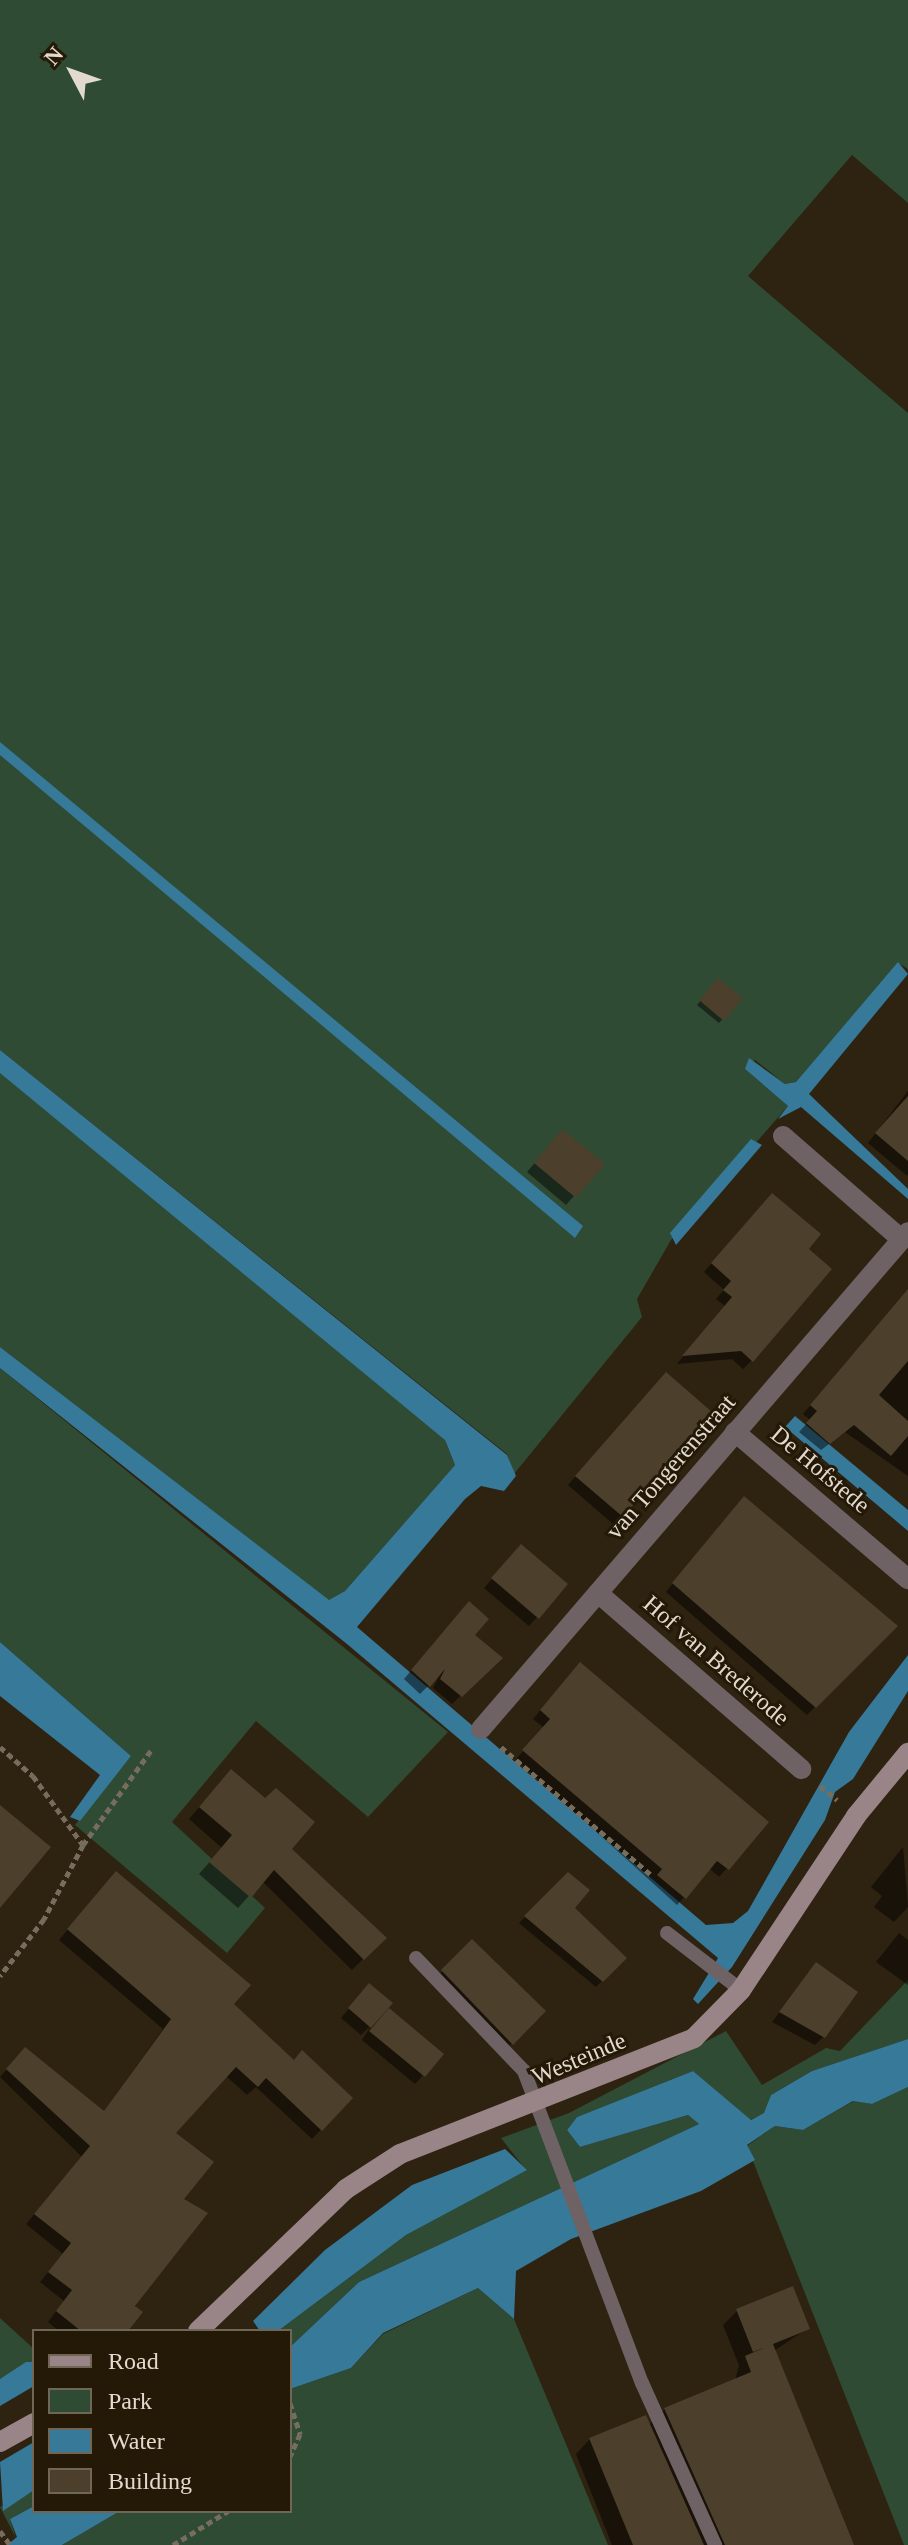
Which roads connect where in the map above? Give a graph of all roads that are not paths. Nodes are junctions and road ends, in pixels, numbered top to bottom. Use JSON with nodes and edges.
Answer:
{"nodes":[{"id":1,"x":783,"y":1136,"type":"dead end"},
{"id":2,"x":904,"y":1235,"type":"edge"},
{"id":3,"x":735,"y":1432,"type":"junction"},
{"id":4,"x":908,"y":1579,"type":"edge"},
{"id":5,"x":598,"y":1593,"type":"junction"},
{"id":6,"x":481,"y":1729,"type":"road end"},
{"id":7,"x":908,"y":1753,"type":"edge"},
{"id":8,"x":808,"y":1776,"type":"road end"},
{"id":9,"x":667,"y":1933,"type":"dead end"},
{"id":10,"x":416,"y":1958,"type":"dead end"},
{"id":11,"x":726,"y":1979,"type":"junction"},
{"id":12,"x":537,"y":2106,"type":"junction"},
{"id":13,"x":200,"y":2329,"type":"edge"},
{"id":14,"x":32,"y":2424,"type":"edge"},
{"id":15,"x":0,"y":2442,"type":"edge"},
{"id":16,"x":715,"y":2545,"type":"edge"}],
"edges":[{"from":1,"to":2,"type":"street","name":"van Tongerenstraat"},
{"from":2,"to":3,"type":"street","name":"van Tongerenstraat"},
{"from":3,"to":4,"type":"street","name":"De Hofstede"},
{"from":3,"to":5,"type":"street","name":"van Tongerenstraat"},
{"from":5,"to":6,"type":"street","name":"van Tongerenstraat"},
{"from":5,"to":8,"type":"street","name":"Hof van Brederode"},
{"from":7,"to":11,"type":"street","name":"Westeinde"},
{"from":9,"to":11,"type":"lane"},
{"from":10,"to":12,"type":"lane"},
{"from":11,"to":12,"type":"street","name":"Westeinde"},
{"from":12,"to":13,"type":"street","name":"Westeinde"},
{"from":12,"to":16,"type":"lane"},
{"from":14,"to":15,"type":"street"}]}
